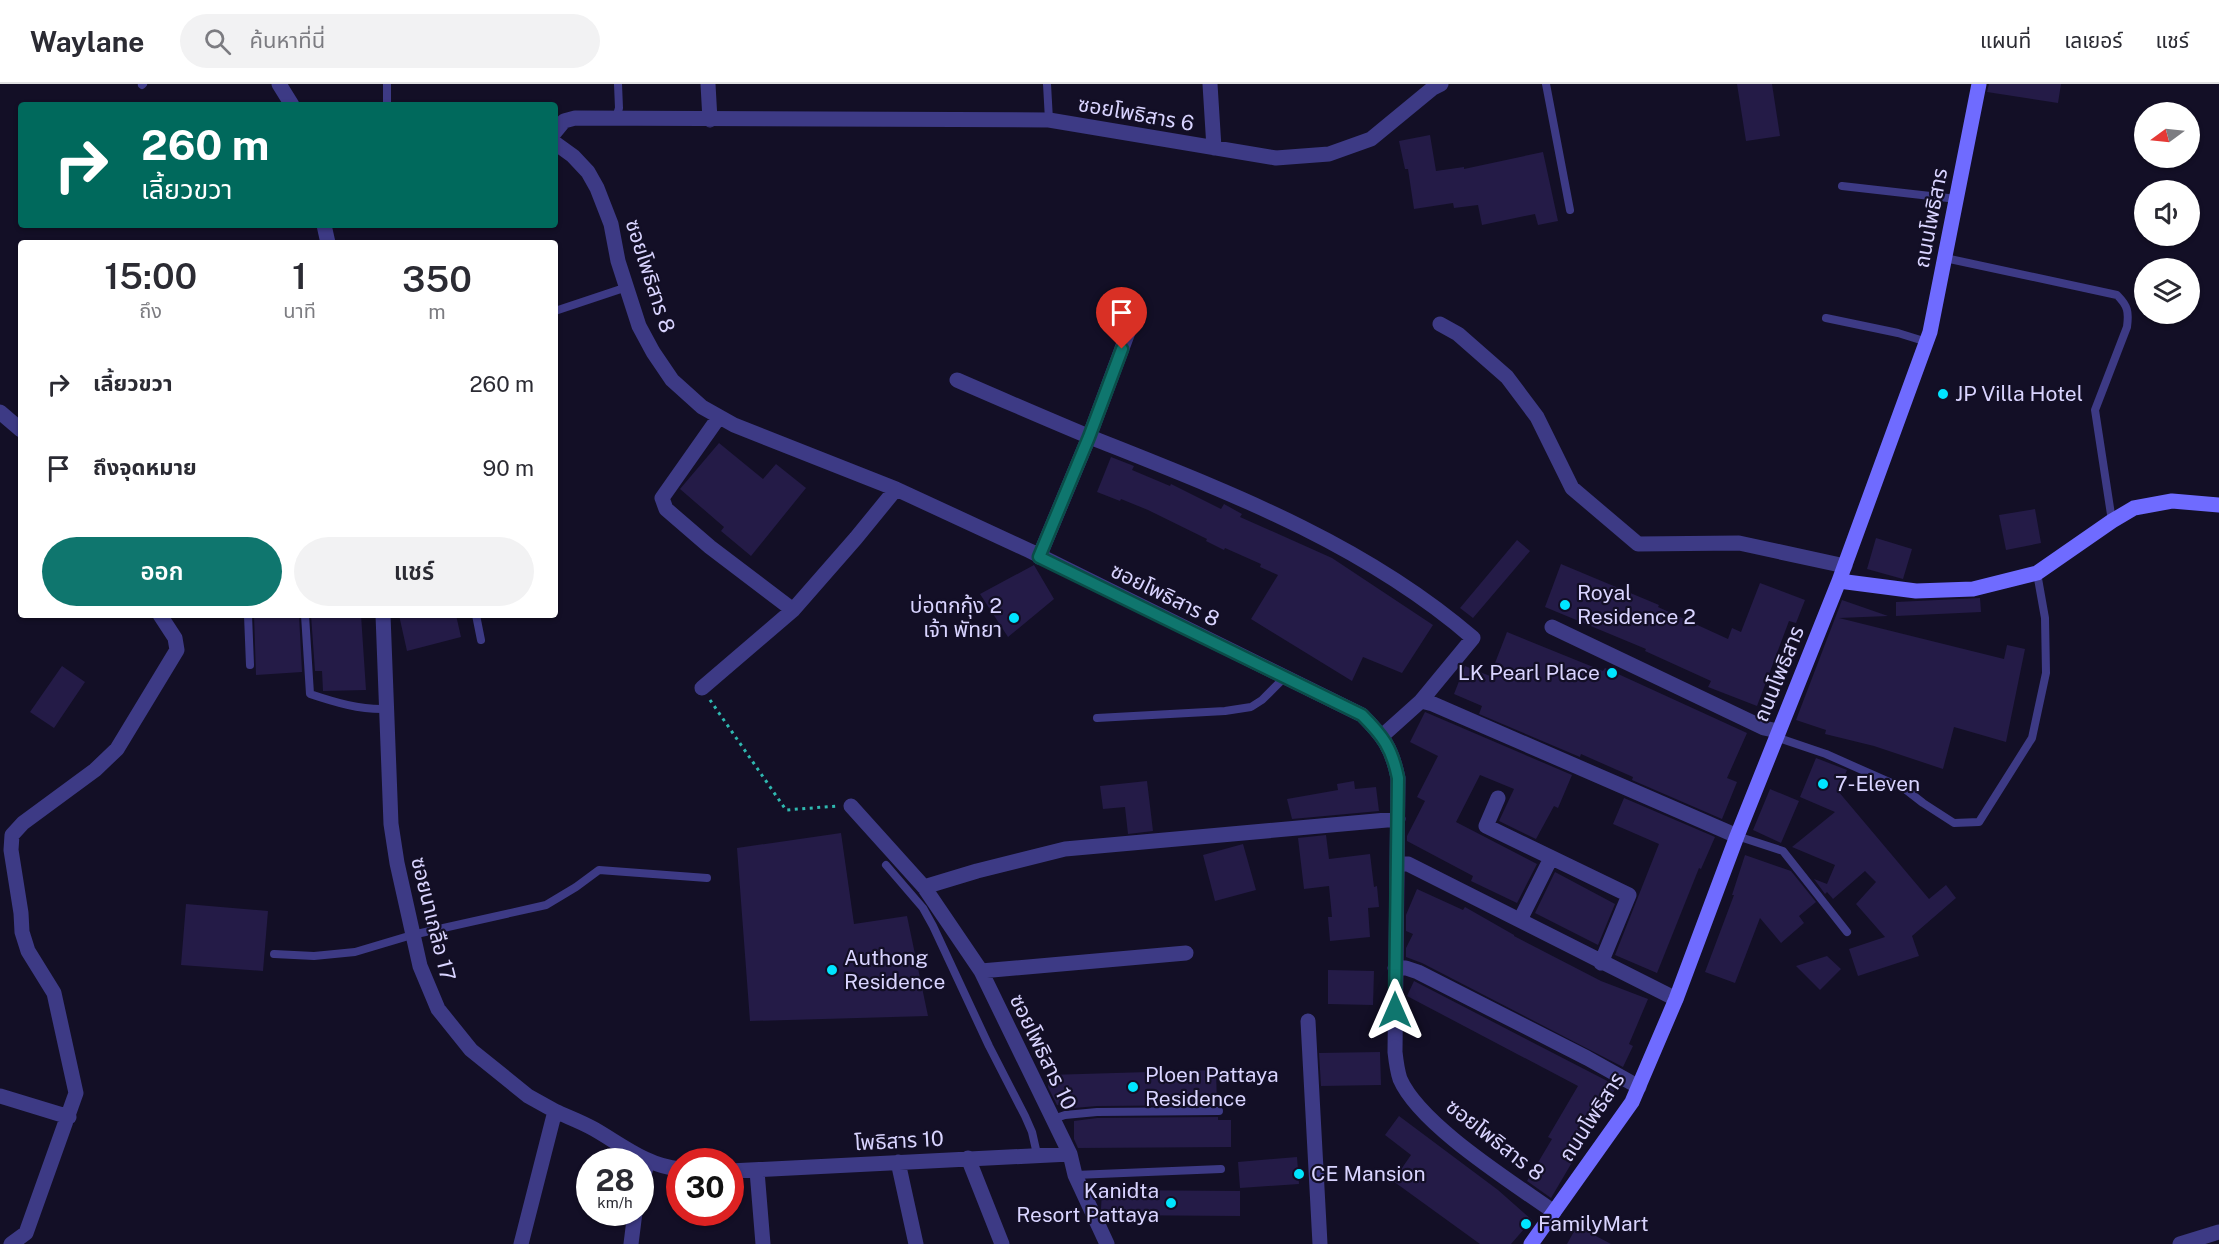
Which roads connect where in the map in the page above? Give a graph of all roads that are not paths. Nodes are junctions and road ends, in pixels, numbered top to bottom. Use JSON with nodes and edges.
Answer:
{"nodes":[{"id":1,"x":279,"y":84,"type":"edge"},
{"id":2,"x":387,"y":84,"type":"edge"},
{"id":3,"x":618,"y":84,"type":"edge"},
{"id":4,"x":708,"y":84,"type":"edge"},
{"id":5,"x":1047,"y":84,"type":"edge"},
{"id":6,"x":1209,"y":84,"type":"edge"},
{"id":7,"x":1546,"y":84,"type":"edge"},
{"id":8,"x":1979,"y":84,"type":"edge"},
{"id":9,"x":1434,"y":85,"type":"edge"},
{"id":10,"x":290,"y":102,"type":"edge"},
{"id":11,"x":387,"y":102,"type":"edge"},
{"id":12,"x":616,"y":118,"type":"junction"},
{"id":13,"x":710,"y":120,"type":"junction"},
{"id":14,"x":1049,"y":120,"type":"junction"},
{"id":15,"x":558,"y":128,"type":"edge"},
{"id":16,"x":558,"y":145,"type":"edge"},
{"id":17,"x":1214,"y":148,"type":"junction"},
{"id":18,"x":1842,"y":186,"type":"dead end"},
{"id":19,"x":1957,"y":199,"type":"junction"},
{"id":20,"x":1570,"y":210,"type":"dead end"},
{"id":21,"x":1945,"y":258,"type":"junction"},
{"id":22,"x":627,"y":287,"type":"junction"},
{"id":23,"x":558,"y":310,"type":"edge"},
{"id":24,"x":1826,"y":318,"type":"dead end"},
{"id":25,"x":1440,"y":324,"type":"dead end"},
{"id":26,"x":1130,"y":327,"type":"dead end"},
{"id":27,"x":1927,"y":342,"type":"junction"},
{"id":28,"x":957,"y":380,"type":"dead end"},
{"id":29,"x":0,"y":412,"type":"edge"},
{"id":30,"x":719,"y":417,"type":"junction"},
{"id":31,"x":18,"y":427,"type":"edge"},
{"id":32,"x":1089,"y":437,"type":"junction"},
{"id":33,"x":896,"y":489,"type":"junction"},
{"id":34,"x":2219,"y":505,"type":"edge"},
{"id":35,"x":2112,"y":521,"type":"junction"},
{"id":36,"x":1039,"y":557,"type":"junction"},
{"id":37,"x":1845,"y":566,"type":"junction"},
{"id":38,"x":2037,"y":573,"type":"junction"},
{"id":39,"x":1839,"y":582,"type":"junction"},
{"id":40,"x":793,"y":610,"type":"junction"},
{"id":41,"x":162,"y":618,"type":"edge"},
{"id":42,"x":248,"y":618,"type":"edge"},
{"id":43,"x":305,"y":618,"type":"edge"},
{"id":44,"x":383,"y":618,"type":"edge"},
{"id":45,"x":477,"y":618,"type":"edge"},
{"id":46,"x":1552,"y":627,"type":"dead end"},
{"id":47,"x":481,"y":640,"type":"dead end"},
{"id":48,"x":250,"y":665,"type":"dead end"},
{"id":49,"x":1284,"y":677,"type":"junction"},
{"id":50,"x":702,"y":688,"type":"road end"},
{"id":51,"x":1421,"y":701,"type":"junction"},
{"id":52,"x":386,"y":709,"type":"junction"},
{"id":53,"x":1097,"y":718,"type":"dead end"},
{"id":54,"x":1777,"y":734,"type":"junction"},
{"id":55,"x":1382,"y":736,"type":"junction"},
{"id":56,"x":1498,"y":798,"type":"dead end"},
{"id":57,"x":851,"y":806,"type":"road end"},
{"id":58,"x":1398,"y":819,"type":"junction"},
{"id":59,"x":1737,"y":836,"type":"junction"},
{"id":60,"x":1551,"y":858,"type":"junction"},
{"id":61,"x":1398,"y":863,"type":"junction"},
{"id":62,"x":886,"y":865,"type":"dead end"},
{"id":63,"x":707,"y":878,"type":"dead end"},
{"id":64,"x":924,"y":887,"type":"junction"},
{"id":65,"x":1520,"y":920,"type":"junction"},
{"id":66,"x":1847,"y":932,"type":"dead end"},
{"id":67,"x":412,"y":935,"type":"junction"},
{"id":68,"x":1186,"y":953,"type":"dead end"},
{"id":69,"x":274,"y":954,"type":"dead end"},
{"id":70,"x":1600,"y":963,"type":"junction"},
{"id":71,"x":1395,"y":968,"type":"junction"},
{"id":72,"x":981,"y":971,"type":"junction"},
{"id":73,"x":1676,"y":999,"type":"junction"},
{"id":74,"x":1308,"y":1021,"type":"dead end"},
{"id":75,"x":1639,"y":1087,"type":"junction"},
{"id":76,"x":0,"y":1096,"type":"edge"},
{"id":77,"x":1219,"y":1111,"type":"dead end"},
{"id":78,"x":555,"y":1112,"type":"junction"},
{"id":79,"x":69,"y":1117,"type":"junction"},
{"id":80,"x":1053,"y":1119,"type":"junction"},
{"id":81,"x":626,"y":1148,"type":"edge"},
{"id":82,"x":1070,"y":1154,"type":"junction"},
{"id":83,"x":1037,"y":1155,"type":"junction"},
{"id":84,"x":968,"y":1158,"type":"junction"},
{"id":85,"x":898,"y":1162,"type":"junction"},
{"id":86,"x":1221,"y":1169,"type":"dead end"},
{"id":87,"x":744,"y":1171,"type":"edge"},
{"id":88,"x":757,"y":1171,"type":"junction"},
{"id":89,"x":1075,"y":1175,"type":"junction"},
{"id":90,"x":1554,"y":1212,"type":"junction"},
{"id":91,"x":633,"y":1226,"type":"edge"},
{"id":92,"x":2219,"y":1232,"type":"edge"},
{"id":93,"x":30,"y":1239,"type":"edge"},
{"id":94,"x":1533,"y":1243,"type":"edge"},
{"id":95,"x":11,"y":1244,"type":"edge"},
{"id":96,"x":521,"y":1244,"type":"edge"},
{"id":97,"x":630,"y":1244,"type":"edge"},
{"id":98,"x":763,"y":1244,"type":"edge"},
{"id":99,"x":916,"y":1244,"type":"edge"},
{"id":100,"x":1002,"y":1244,"type":"edge"},
{"id":101,"x":1107,"y":1244,"type":"edge"},
{"id":102,"x":1320,"y":1244,"type":"edge"},
{"id":103,"x":2181,"y":1244,"type":"edge"}],
"edges":[{"from":1,"to":10,"type":"street"},
{"from":2,"to":11,"type":"lane"},
{"from":3,"to":12,"type":"lane"},
{"from":4,"to":13,"type":"street"},
{"from":5,"to":14,"type":"lane"},
{"from":6,"to":17,"type":"street"},
{"from":7,"to":20,"type":"lane"},
{"from":8,"to":19,"type":"street","name":"ถนนโพธิสาร"},
{"from":9,"to":17,"type":"street","name":"ซอยโพธิสาร 6"},
{"from":12,"to":13,"type":"street","name":"ซอยโพธิสาร 6"},
{"from":12,"to":15,"type":"street","name":"ซอยโพธิสาร 6"},
{"from":13,"to":14,"type":"street","name":"ซอยโพธิสาร 6"},
{"from":14,"to":17,"type":"street","name":"ซอยโพธิสาร 6"},
{"from":16,"to":22,"type":"street","name":"ซอยโพธิสาร 8"},
{"from":18,"to":19,"type":"lane"},
{"from":19,"to":21,"type":"street","name":"ถนนโพธิสาร"},
{"from":21,"to":27,"type":"street","name":"ถนนโพธิสาร"},
{"from":21,"to":35,"type":"lane"},
{"from":22,"to":23,"type":"lane"},
{"from":22,"to":30,"type":"street","name":"ซอยโพธิสาร 8"},
{"from":24,"to":27,"type":"lane"},
{"from":25,"to":37,"type":"street"},
{"from":26,"to":32,"type":"street"},
{"from":27,"to":37,"type":"street","name":"ถนนโพธิสาร"},
{"from":28,"to":32,"type":"street"},
{"from":29,"to":31,"type":"street"},
{"from":30,"to":33,"type":"street","name":"ซอยโพธิสาร 8"},
{"from":30,"to":40,"type":"street"},
{"from":32,"to":36,"type":"street"},
{"from":32,"to":51,"type":"street"},
{"from":33,"to":36,"type":"street","name":"ซอยโพธิสาร 8"},
{"from":33,"to":40,"type":"street"},
{"from":34,"to":35,"type":"street"},
{"from":35,"to":38,"type":"street"},
{"from":36,"to":49,"type":"street","name":"ซอยโพธิสาร 8"},
{"from":37,"to":39,"type":"street","name":"ถนนโพธิสาร"},
{"from":38,"to":39,"type":"street"},
{"from":38,"to":54,"type":"lane"},
{"from":39,"to":54,"type":"street","name":"ถนนโพธิสาร"},
{"from":40,"to":50,"type":"street"},
{"from":41,"to":79,"type":"street"},
{"from":42,"to":48,"type":"lane"},
{"from":43,"to":52,"type":"lane"},
{"from":44,"to":52,"type":"street","name":"ซอยนาเกลือ 17"},
{"from":45,"to":47,"type":"lane"},
{"from":46,"to":54,"type":"street"},
{"from":49,"to":53,"type":"lane"},
{"from":49,"to":55,"type":"street","name":"ซอยโพธิสาร 8"},
{"from":51,"to":55,"type":"street"},
{"from":51,"to":59,"type":"street"},
{"from":52,"to":67,"type":"street","name":"ซอยนาเกลือ 17"},
{"from":54,"to":59,"type":"street","name":"ถนนโพธิสาร"},
{"from":55,"to":58,"type":"street","name":"ซอยโพธิสาร 8"},
{"from":56,"to":60,"type":"street"},
{"from":57,"to":64,"type":"street","name":"ซอยโพธิสาร 10"},
{"from":58,"to":61,"type":"street","name":"ซอยโพธิสาร 8"},
{"from":58,"to":64,"type":"street"},
{"from":59,"to":66,"type":"lane"},
{"from":59,"to":73,"type":"street","name":"ถนนโพธิสาร"},
{"from":60,"to":65,"type":"street"},
{"from":60,"to":70,"type":"street"},
{"from":61,"to":65,"type":"street"},
{"from":61,"to":71,"type":"street","name":"ซอยโพธิสาร 8"},
{"from":62,"to":83,"type":"lane"},
{"from":63,"to":67,"type":"lane"},
{"from":64,"to":72,"type":"street","name":"ซอยโพธิสาร 10"},
{"from":65,"to":70,"type":"street"},
{"from":67,"to":69,"type":"lane"},
{"from":67,"to":78,"type":"street","name":"ซอยนาเกลือ 17"},
{"from":68,"to":72,"type":"street"},
{"from":70,"to":73,"type":"street"},
{"from":71,"to":75,"type":"street"},
{"from":71,"to":90,"type":"street","name":"ซอยโพธิสาร 8"},
{"from":72,"to":80,"type":"street","name":"ซอยโพธิสาร 10"},
{"from":73,"to":75,"type":"street","name":"ถนนโพธิสาร"},
{"from":74,"to":102,"type":"street"},
{"from":75,"to":90,"type":"street","name":"ถนนโพธิสาร"},
{"from":76,"to":79,"type":"street"},
{"from":77,"to":80,"type":"lane"},
{"from":78,"to":81,"type":"street","name":"ซอยนาเกลือ 17"},
{"from":78,"to":96,"type":"street"},
{"from":79,"to":93,"type":"street"},
{"from":80,"to":82,"type":"street","name":"ซอยโพธิสาร 10"},
{"from":82,"to":83,"type":"street","name":"โพธิสาร 10"},
{"from":82,"to":89,"type":"street","name":"ซอยโพธิสาร 10"},
{"from":83,"to":84,"type":"street","name":"โพธิสาร 10"},
{"from":84,"to":85,"type":"street","name":"โพธิสาร 10"},
{"from":84,"to":100,"type":"street"},
{"from":85,"to":88,"type":"street","name":"โพธิสาร 10"},
{"from":85,"to":99,"type":"street"},
{"from":86,"to":89,"type":"lane"},
{"from":87,"to":88,"type":"street","name":"โพธิสาร 10"},
{"from":88,"to":98,"type":"street"},
{"from":89,"to":101,"type":"street","name":"ซอยโพธิสาร 10"},
{"from":90,"to":94,"type":"street","name":"ถนนโพธิสาร"},
{"from":91,"to":97,"type":"street"},
{"from":92,"to":103,"type":"street"},
{"from":93,"to":95,"type":"street"}]}
